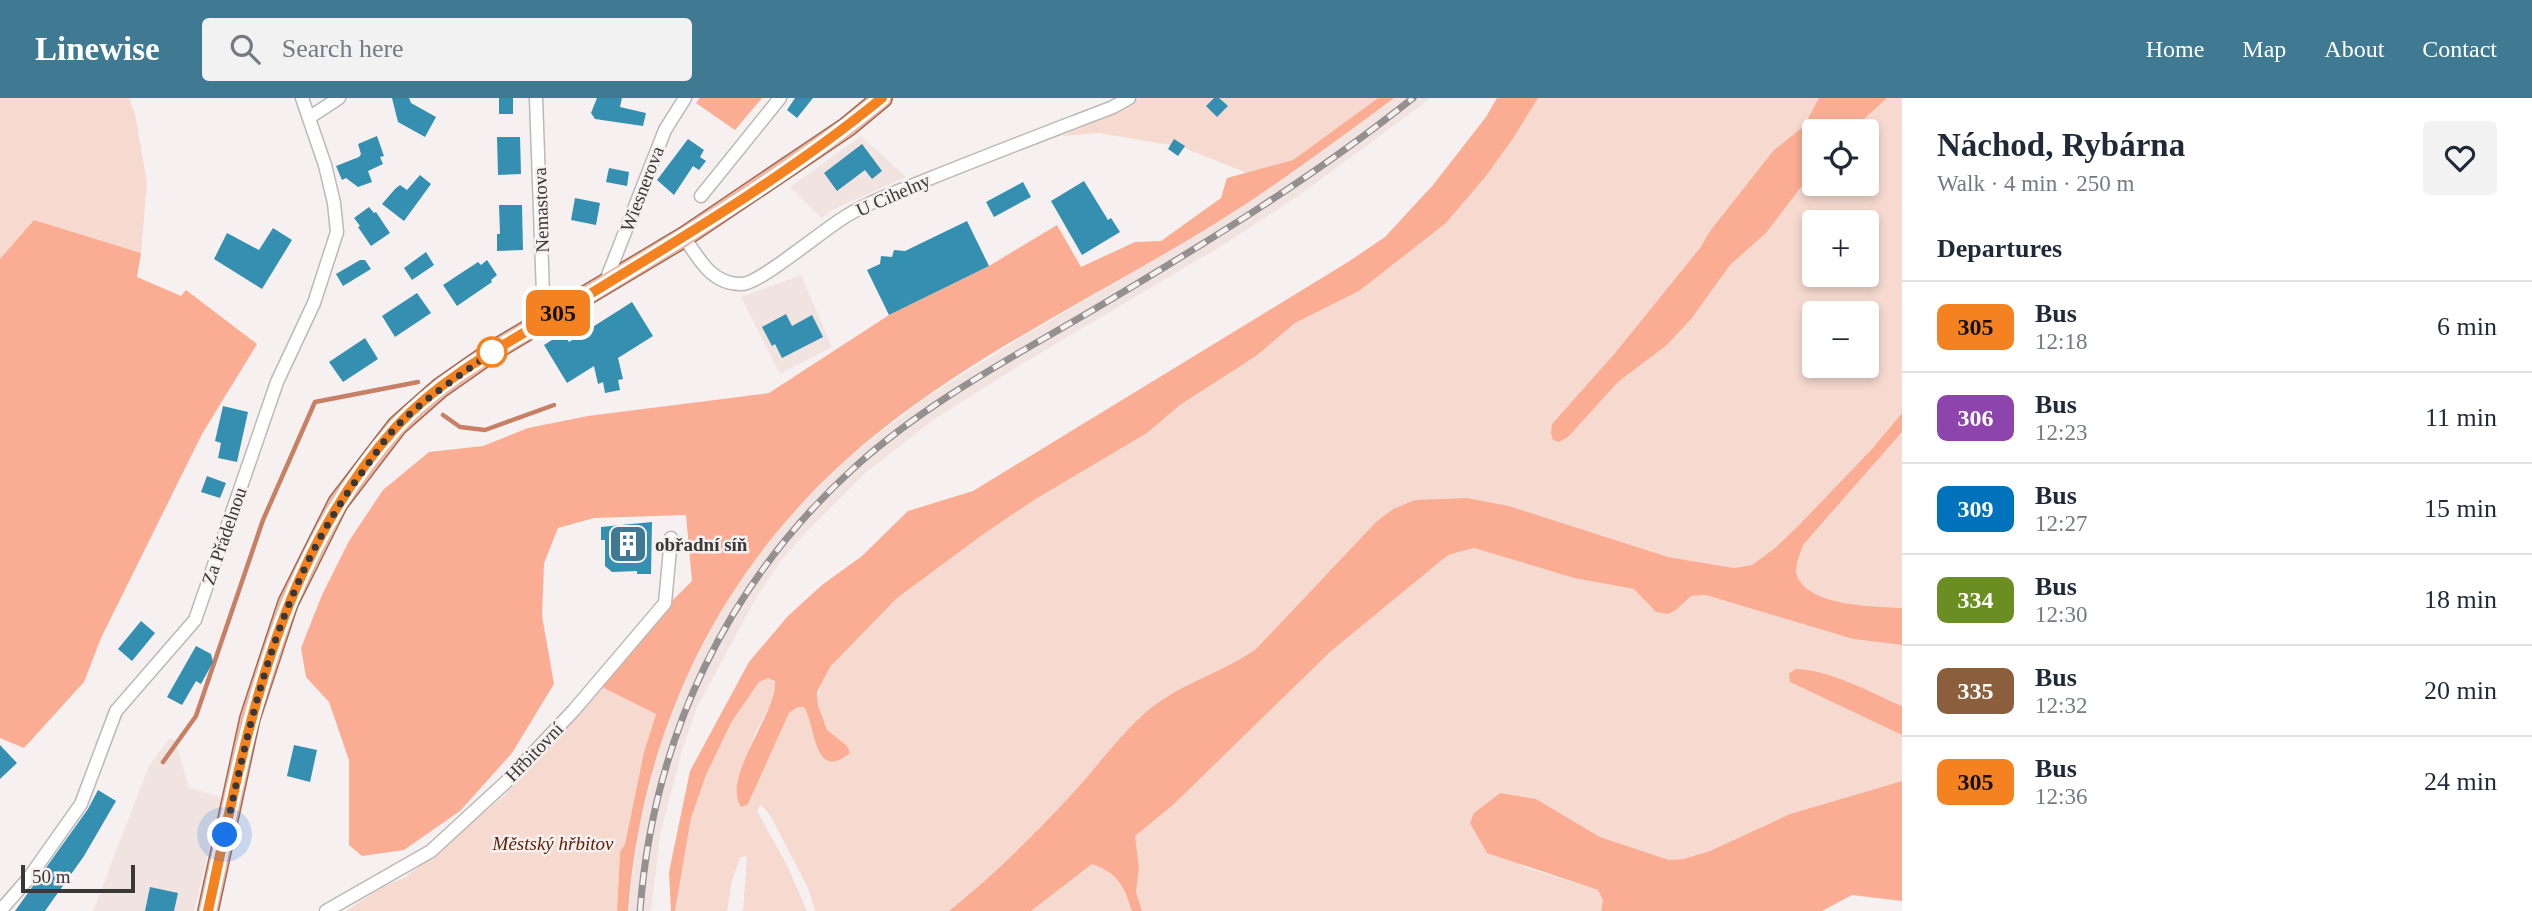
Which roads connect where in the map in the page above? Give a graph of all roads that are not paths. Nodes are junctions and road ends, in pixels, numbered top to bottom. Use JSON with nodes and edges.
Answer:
{"nodes":[{"id":1,"x":294,"y":98,"type":"edge"},
{"id":2,"x":302,"y":98,"type":"edge"},
{"id":3,"x":339,"y":98,"type":"edge"},
{"id":4,"x":536,"y":98,"type":"edge"},
{"id":5,"x":685,"y":98,"type":"edge"},
{"id":6,"x":780,"y":98,"type":"edge"},
{"id":7,"x":882,"y":98,"type":"edge"},
{"id":8,"x":1129,"y":98,"type":"edge"},
{"id":9,"x":310,"y":117,"type":"junction"},
{"id":10,"x":701,"y":196,"type":"dead end"},
{"id":11,"x":684,"y":237,"type":"junction"},
{"id":12,"x":605,"y":284,"type":"junction"},
{"id":13,"x":544,"y":322,"type":"junction"},
{"id":14,"x":671,"y":538,"type":"dead end"},
{"id":15,"x":0,"y":911,"type":"edge"},
{"id":16,"x":208,"y":911,"type":"edge"},
{"id":17,"x":326,"y":911,"type":"edge"}],
"edges":[{"from":1,"to":9,"type":"street"},
{"from":2,"to":9,"type":"street","name":"Za Přádelnou"},
{"from":3,"to":9,"type":"street"},
{"from":4,"to":13,"type":"street","name":"Nemastova"},
{"from":5,"to":12,"type":"street","name":"Wiesnerova"},
{"from":6,"to":10,"type":"street"},
{"from":7,"to":11,"type":"main road"},
{"from":8,"to":11,"type":"street","name":"U Cihelny"},
{"from":9,"to":15,"type":"street","name":"Za Přádelnou"},
{"from":11,"to":12,"type":"main road"},
{"from":12,"to":13,"type":"main road"},
{"from":13,"to":16,"type":"main road"},
{"from":14,"to":17,"type":"street","name":"Hřbitovní"}]}
